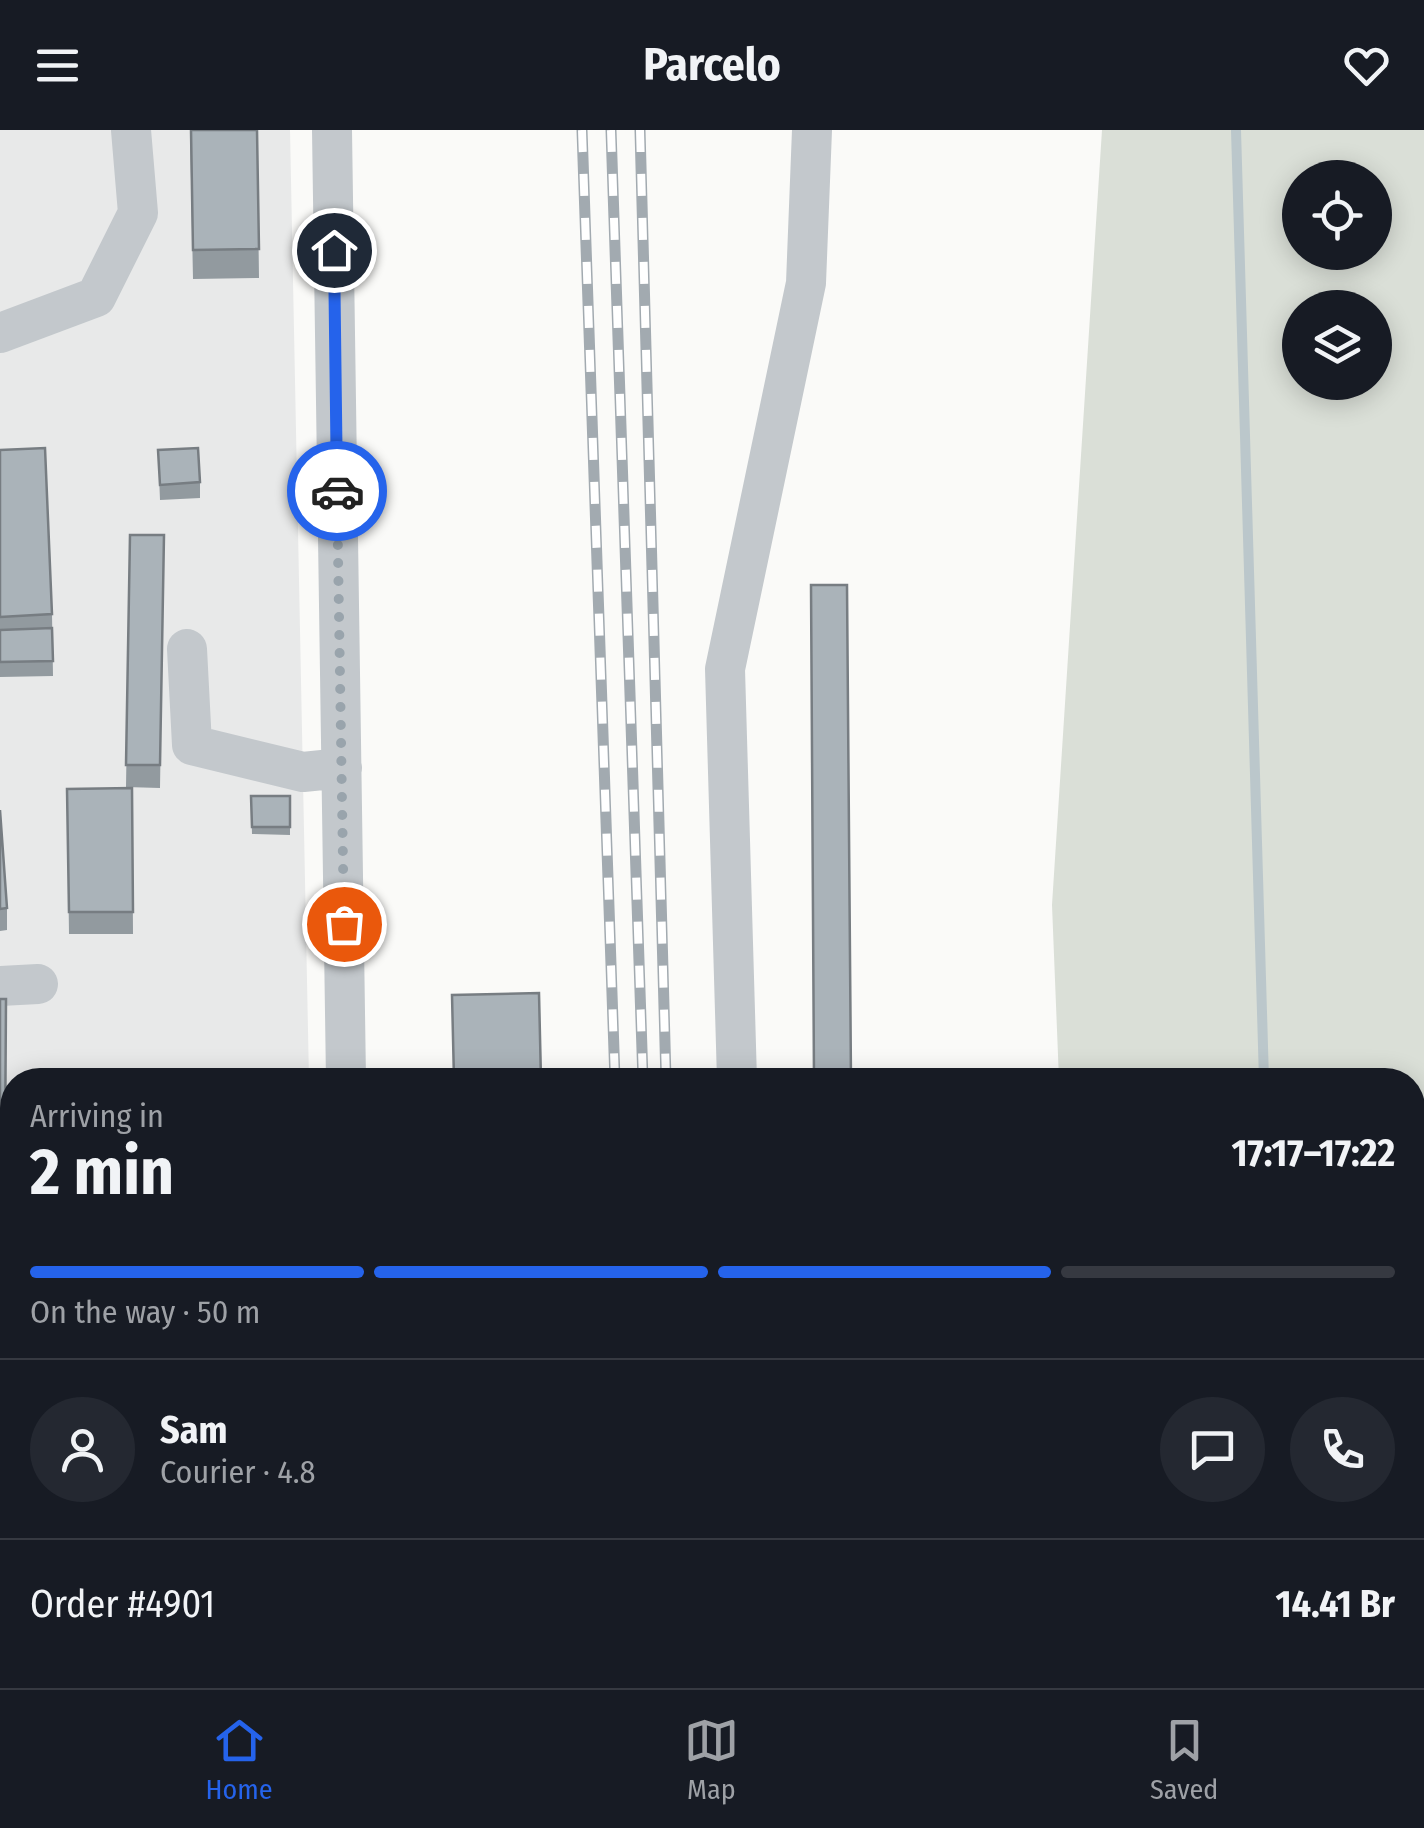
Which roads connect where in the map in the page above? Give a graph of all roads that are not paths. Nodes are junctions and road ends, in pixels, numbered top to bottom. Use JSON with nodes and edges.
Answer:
{"nodes":[{"id":1,"x":131,"y":130,"type":"edge"},
{"id":2,"x":332,"y":130,"type":"edge"},
{"id":3,"x":812,"y":130,"type":"edge"},
{"id":4,"x":0,"y":333,"type":"edge"},
{"id":5,"x":188,"y":649,"type":"dead end"},
{"id":6,"x":342,"y":768,"type":"junction"},
{"id":7,"x":346,"y":1068,"type":"edge"},
{"id":8,"x":737,"y":1068,"type":"edge"}],
"edges":[{"from":1,"to":4,"type":"street"},
{"from":2,"to":6,"type":"street"},
{"from":3,"to":8,"type":"street"},
{"from":5,"to":6,"type":"street"},
{"from":6,"to":7,"type":"street"}]}
